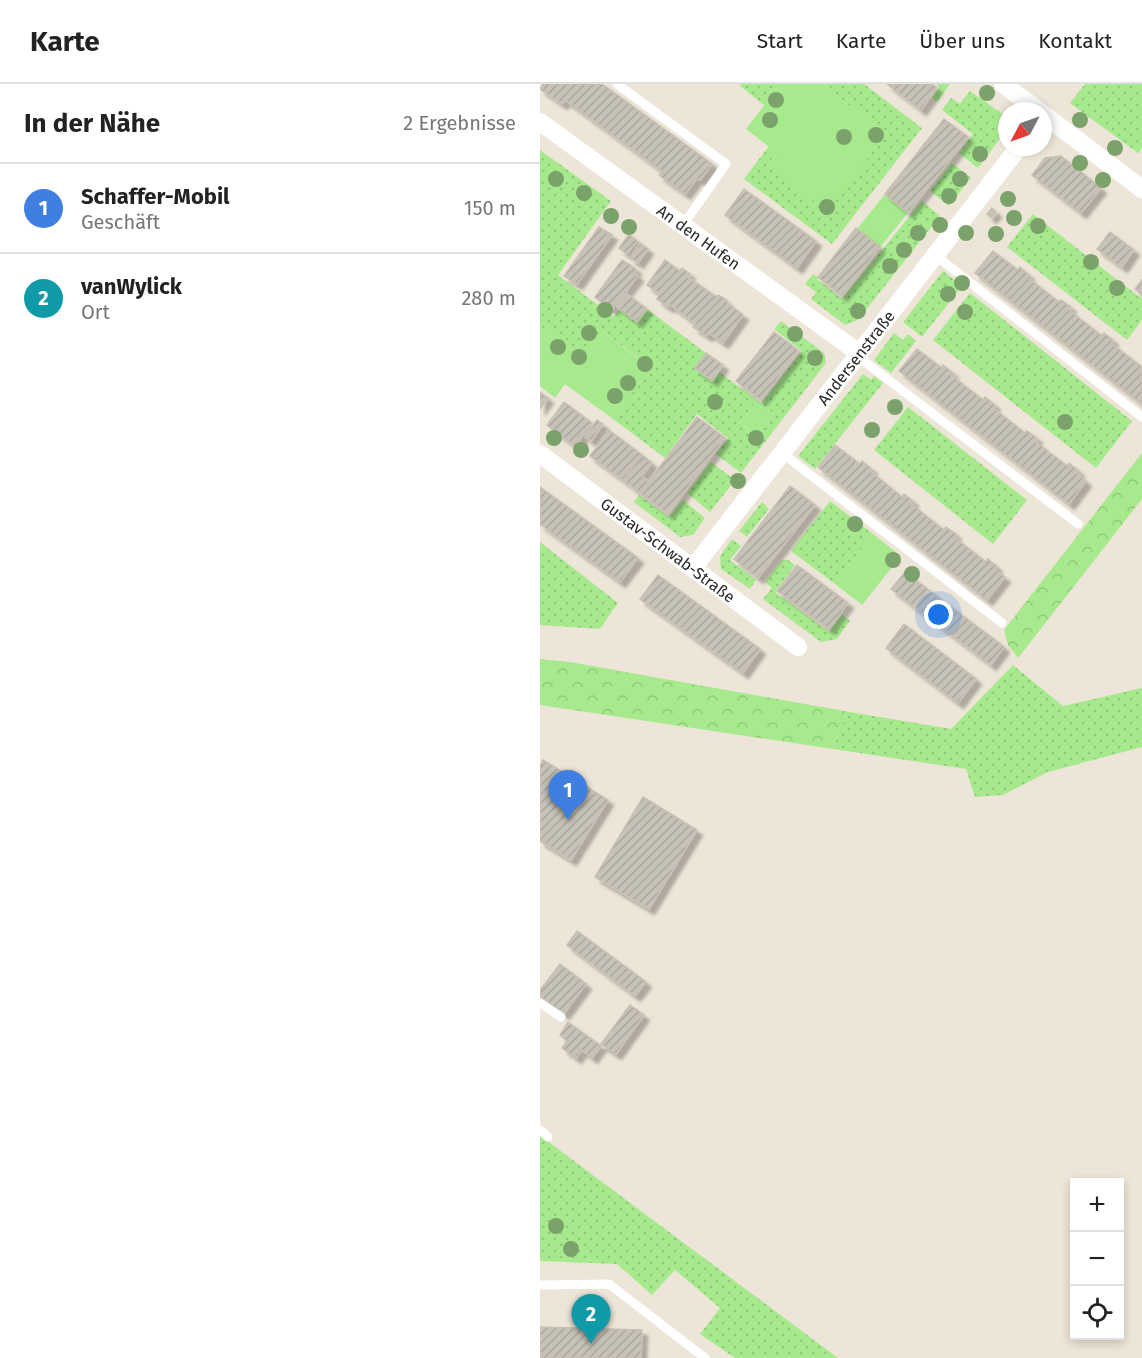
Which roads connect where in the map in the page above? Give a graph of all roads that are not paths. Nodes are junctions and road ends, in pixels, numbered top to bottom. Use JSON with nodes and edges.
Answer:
{"nodes":[{"id":1,"x":617,"y":84,"type":"edge"},
{"id":2,"x":1003,"y":84,"type":"edge"},
{"id":3,"x":1027,"y":102,"type":"edge"},
{"id":4,"x":540,"y":122,"type":"edge"},
{"id":5,"x":1052,"y":122,"type":"edge"},
{"id":6,"x":1011,"y":156,"type":"edge"},
{"id":7,"x":1142,"y":189,"type":"edge"},
{"id":8,"x":683,"y":225,"type":"junction"},
{"id":9,"x":935,"y":255,"type":"junction"},
{"id":10,"x":858,"y":354,"type":"junction"},
{"id":11,"x":1142,"y":417,"type":"edge"},
{"id":12,"x":782,"y":453,"type":"junction"},
{"id":13,"x":540,"y":454,"type":"edge"},
{"id":14,"x":1078,"y":524,"type":"dead end"},
{"id":15,"x":693,"y":568,"type":"junction"},
{"id":16,"x":1002,"y":623,"type":"dead end"},
{"id":17,"x":798,"y":647,"type":"dead end"},
{"id":18,"x":540,"y":1003,"type":"edge"},
{"id":19,"x":561,"y":1017,"type":"dead end"},
{"id":20,"x":540,"y":1130,"type":"edge"},
{"id":21,"x":548,"y":1137,"type":"dead end"},
{"id":22,"x":540,"y":1285,"type":"edge"},
{"id":23,"x":705,"y":1358,"type":"edge"}],
"edges":[{"from":1,"to":8,"type":"lane"},
{"from":2,"to":3,"type":"street"},
{"from":4,"to":8,"type":"street","name":"An den Hufen"},
{"from":5,"to":7,"type":"street"},
{"from":6,"to":9,"type":"street","name":"Andersenstraße"},
{"from":8,"to":10,"type":"street","name":"An den Hufen"},
{"from":9,"to":10,"type":"street","name":"Andersenstraße"},
{"from":9,"to":11,"type":"lane"},
{"from":10,"to":12,"type":"street","name":"Andersenstraße"},
{"from":10,"to":14,"type":"lane"},
{"from":12,"to":15,"type":"street","name":"Andersenstraße"},
{"from":12,"to":16,"type":"lane"},
{"from":13,"to":15,"type":"street","name":"Gustav-Schwab-Straße"},
{"from":15,"to":17,"type":"street","name":"Gustav-Schwab-Straße"},
{"from":18,"to":19,"type":"lane"},
{"from":20,"to":21,"type":"lane"},
{"from":22,"to":23,"type":"lane"}]}
